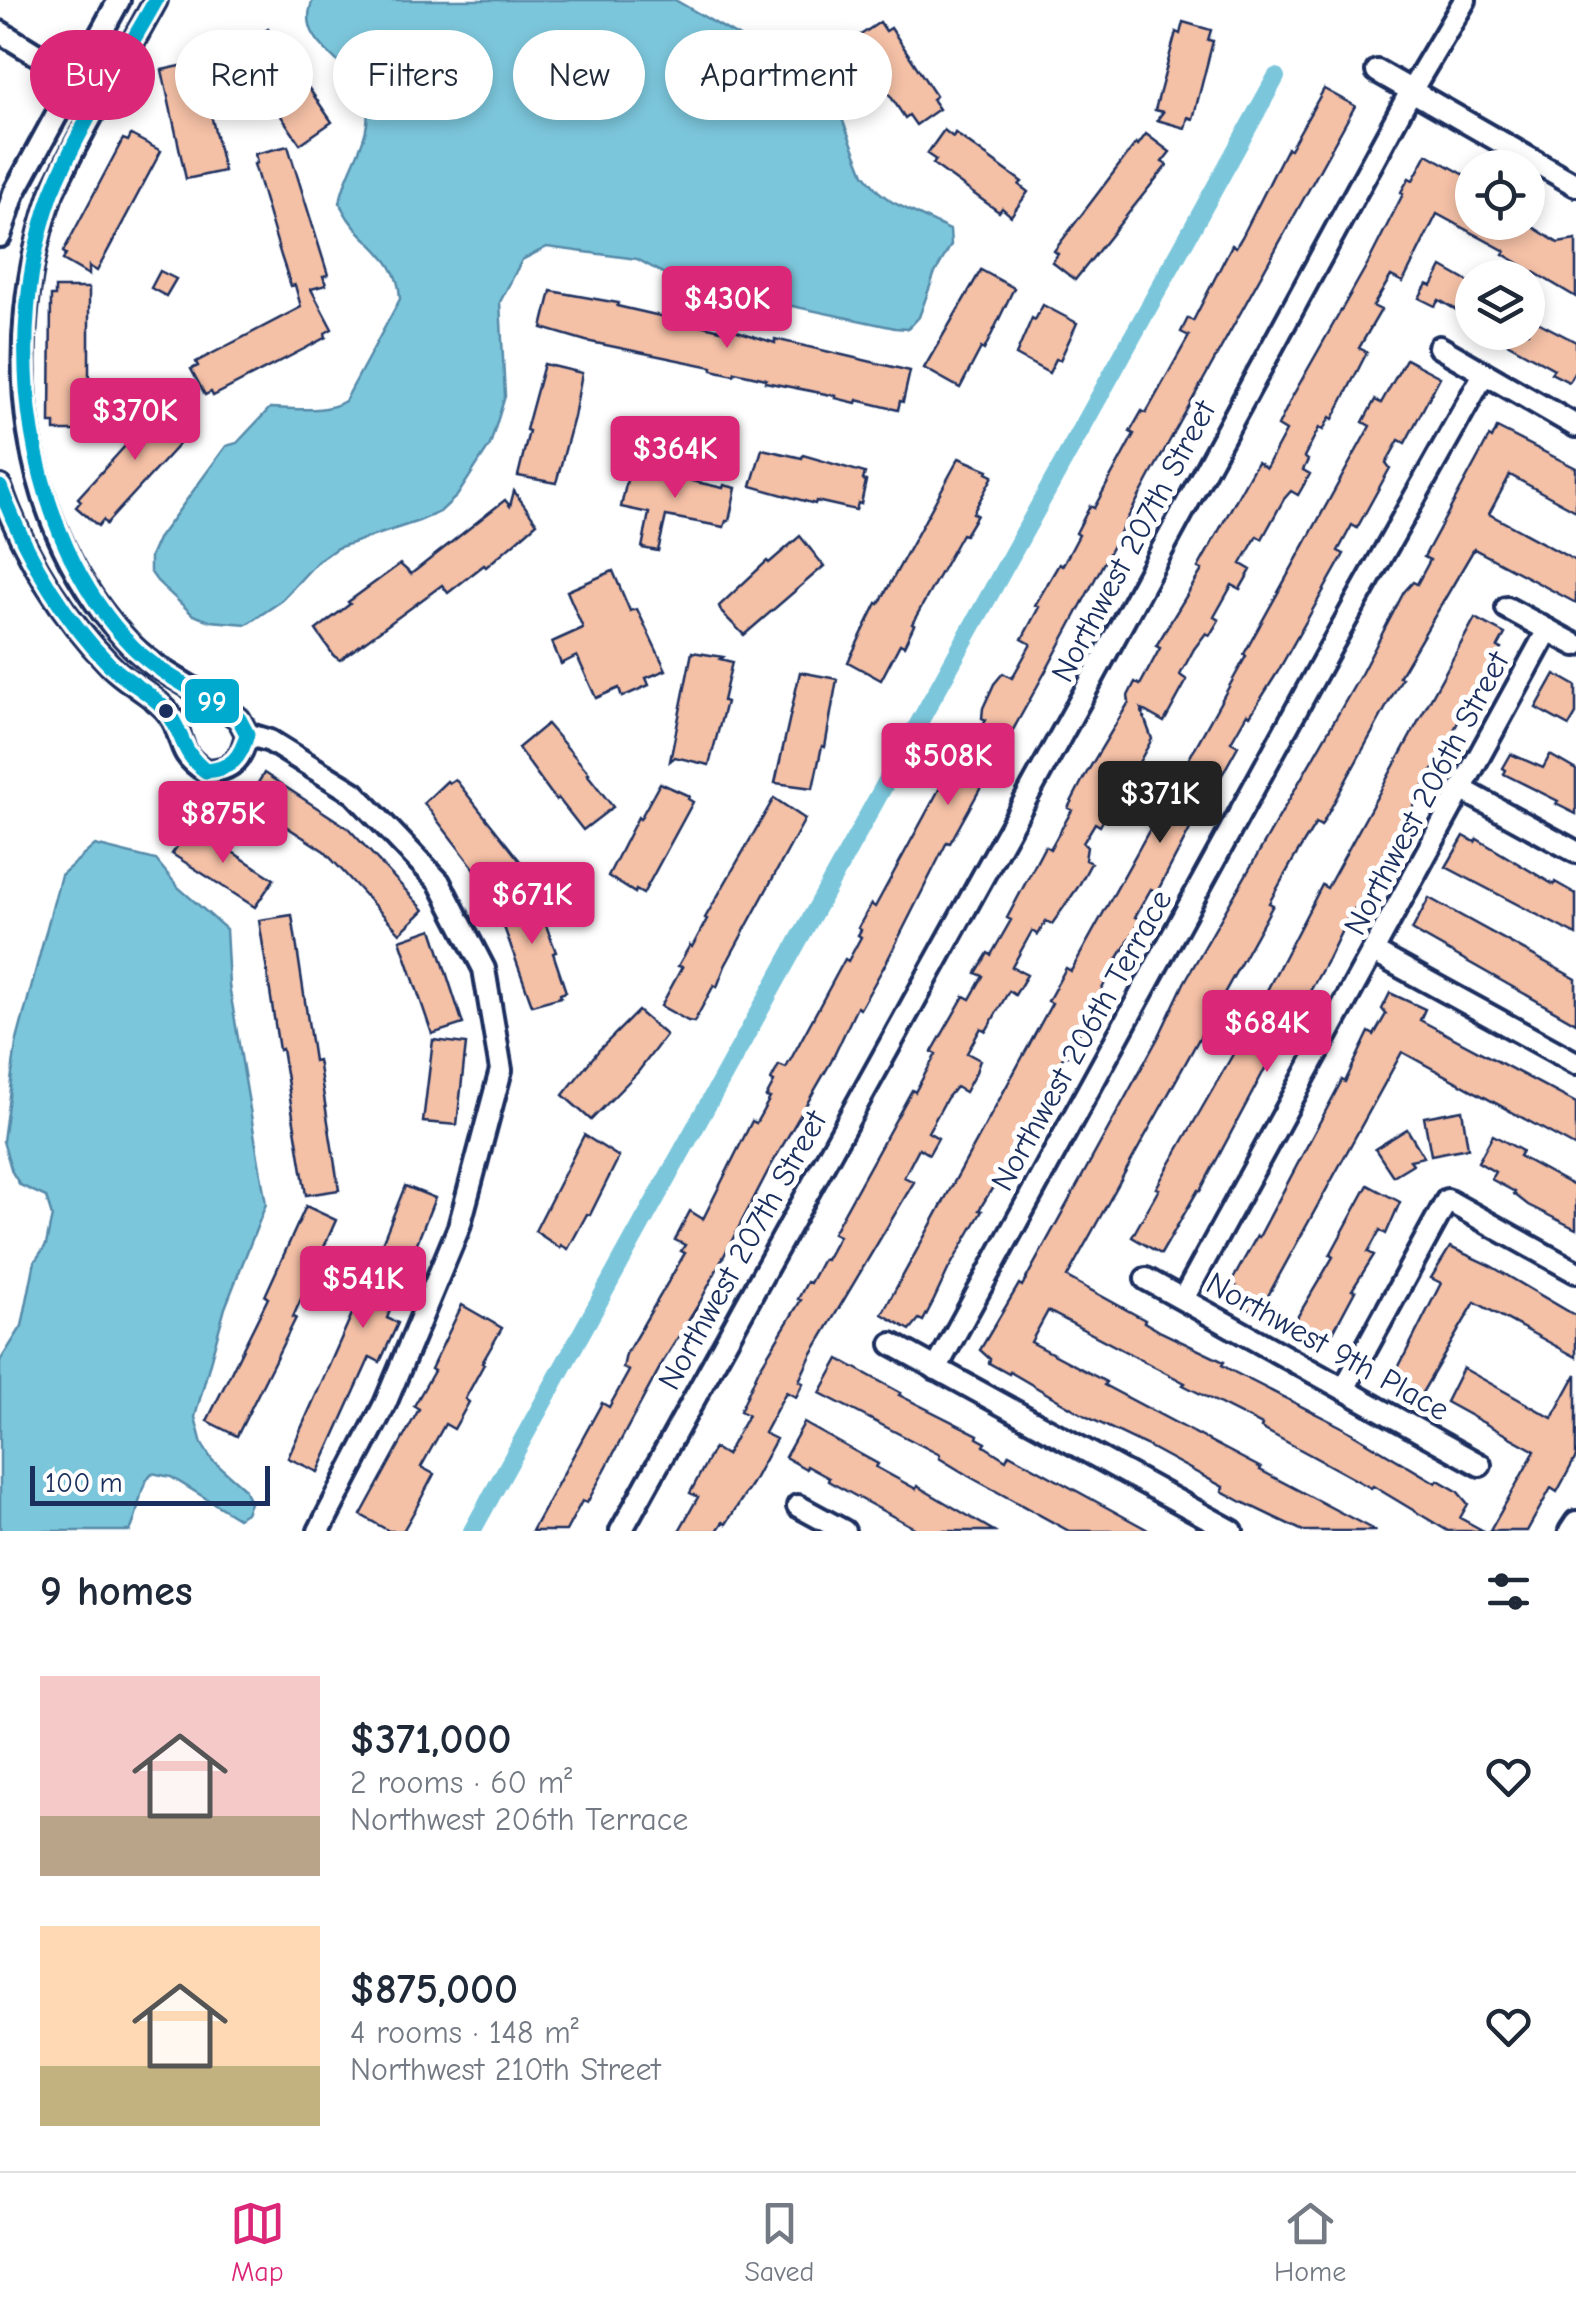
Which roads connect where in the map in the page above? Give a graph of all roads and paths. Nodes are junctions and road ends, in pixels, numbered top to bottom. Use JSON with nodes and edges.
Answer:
{"nodes":[{"id":1,"x":120,"y":0,"type":"edge"},
{"id":2,"x":156,"y":0,"type":"edge"},
{"id":3,"x":1466,"y":0,"type":"edge"},
{"id":4,"x":104,"y":30,"type":"edge"},
{"id":5,"x":140,"y":30,"type":"edge"},
{"id":6,"x":0,"y":32,"type":"edge"},
{"id":7,"x":30,"y":51,"type":"edge"},
{"id":8,"x":1377,"y":71,"type":"dead end"},
{"id":9,"x":1410,"y":92,"type":"junction"},
{"id":10,"x":55,"y":120,"type":"edge"},
{"id":11,"x":91,"y":120,"type":"edge"},
{"id":12,"x":1576,"y":185,"type":"edge"},
{"id":13,"x":0,"y":236,"type":"edge"},
{"id":14,"x":9,"y":310,"type":"edge"},
{"id":15,"x":8,"y":333,"type":"edge"},
{"id":16,"x":1439,"y":347,"type":"dead end"},
{"id":17,"x":1484,"y":374,"type":"junction"},
{"id":18,"x":1576,"y":426,"type":"edge"},
{"id":19,"x":0,"y":487,"type":"edge"},
{"id":20,"x":1507,"y":608,"type":"dead end"},
{"id":21,"x":1548,"y":630,"type":"junction"},
{"id":22,"x":1576,"y":646,"type":"edge"},
{"id":23,"x":247,"y":734,"type":"junction"},
{"id":24,"x":1463,"y":790,"type":"junction"},
{"id":25,"x":1576,"y":852,"type":"edge"},
{"id":26,"x":1374,"y":952,"type":"junction"},
{"id":27,"x":1576,"y":1063,"type":"edge"},
{"id":28,"x":1576,"y":1272,"type":"edge"},
{"id":29,"x":1146,"y":1278,"type":"dead end"},
{"id":30,"x":1183,"y":1299,"type":"junction"},
{"id":31,"x":892,"y":1344,"type":"dead end"},
{"id":32,"x":936,"y":1369,"type":"junction"},
{"id":33,"x":1344,"y":1389,"type":"junction"},
{"id":34,"x":1480,"y":1465,"type":"dead end"},
{"id":35,"x":798,"y":1506,"type":"dead end"},
{"id":36,"x":1576,"y":1522,"type":"edge"},
{"id":37,"x":319,"y":1531,"type":"edge"},
{"id":38,"x":621,"y":1531,"type":"edge"},
{"id":39,"x":844,"y":1531,"type":"edge"},
{"id":40,"x":1232,"y":1531,"type":"edge"},
{"id":41,"x":1570,"y":1531,"type":"edge"}],
"edges":[{"from":1,"to":4,"type":"street"},
{"from":2,"to":5,"type":"street"},
{"from":3,"to":9,"type":"street","name":"Northwest 207th Street"},
{"from":6,"to":7,"type":"street"},
{"from":8,"to":9,"type":"street"},
{"from":9,"to":12,"type":"street"},
{"from":9,"to":38,"type":"street","name":"Northwest 207th Street"},
{"from":10,"to":13,"type":"street"},
{"from":11,"to":14,"type":"street"},
{"from":14,"to":15,"type":"street"},
{"from":15,"to":23,"type":"street"},
{"from":16,"to":17,"type":"street"},
{"from":17,"to":18,"type":"street"},
{"from":17,"to":32,"type":"street","name":"Northwest 206th Terrace"},
{"from":19,"to":23,"type":"street"},
{"from":20,"to":21,"type":"street"},
{"from":21,"to":22,"type":"street"},
{"from":21,"to":24,"type":"street","name":"Northwest 206th Street"},
{"from":23,"to":37,"type":"street"},
{"from":24,"to":25,"type":"street"},
{"from":24,"to":26,"type":"street","name":"Northwest 206th Street"},
{"from":26,"to":27,"type":"street"},
{"from":26,"to":30,"type":"street","name":"Northwest 206th Street"},
{"from":28,"to":33,"type":"street"},
{"from":29,"to":30,"type":"street","name":"Northwest 9th Place"},
{"from":30,"to":33,"type":"street","name":"Northwest 9th Place"},
{"from":31,"to":32,"type":"street"},
{"from":32,"to":40,"type":"street"},
{"from":33,"to":34,"type":"street","name":"Northwest 9th Place"},
{"from":35,"to":39,"type":"street"},
{"from":36,"to":41,"type":"street"}]}
